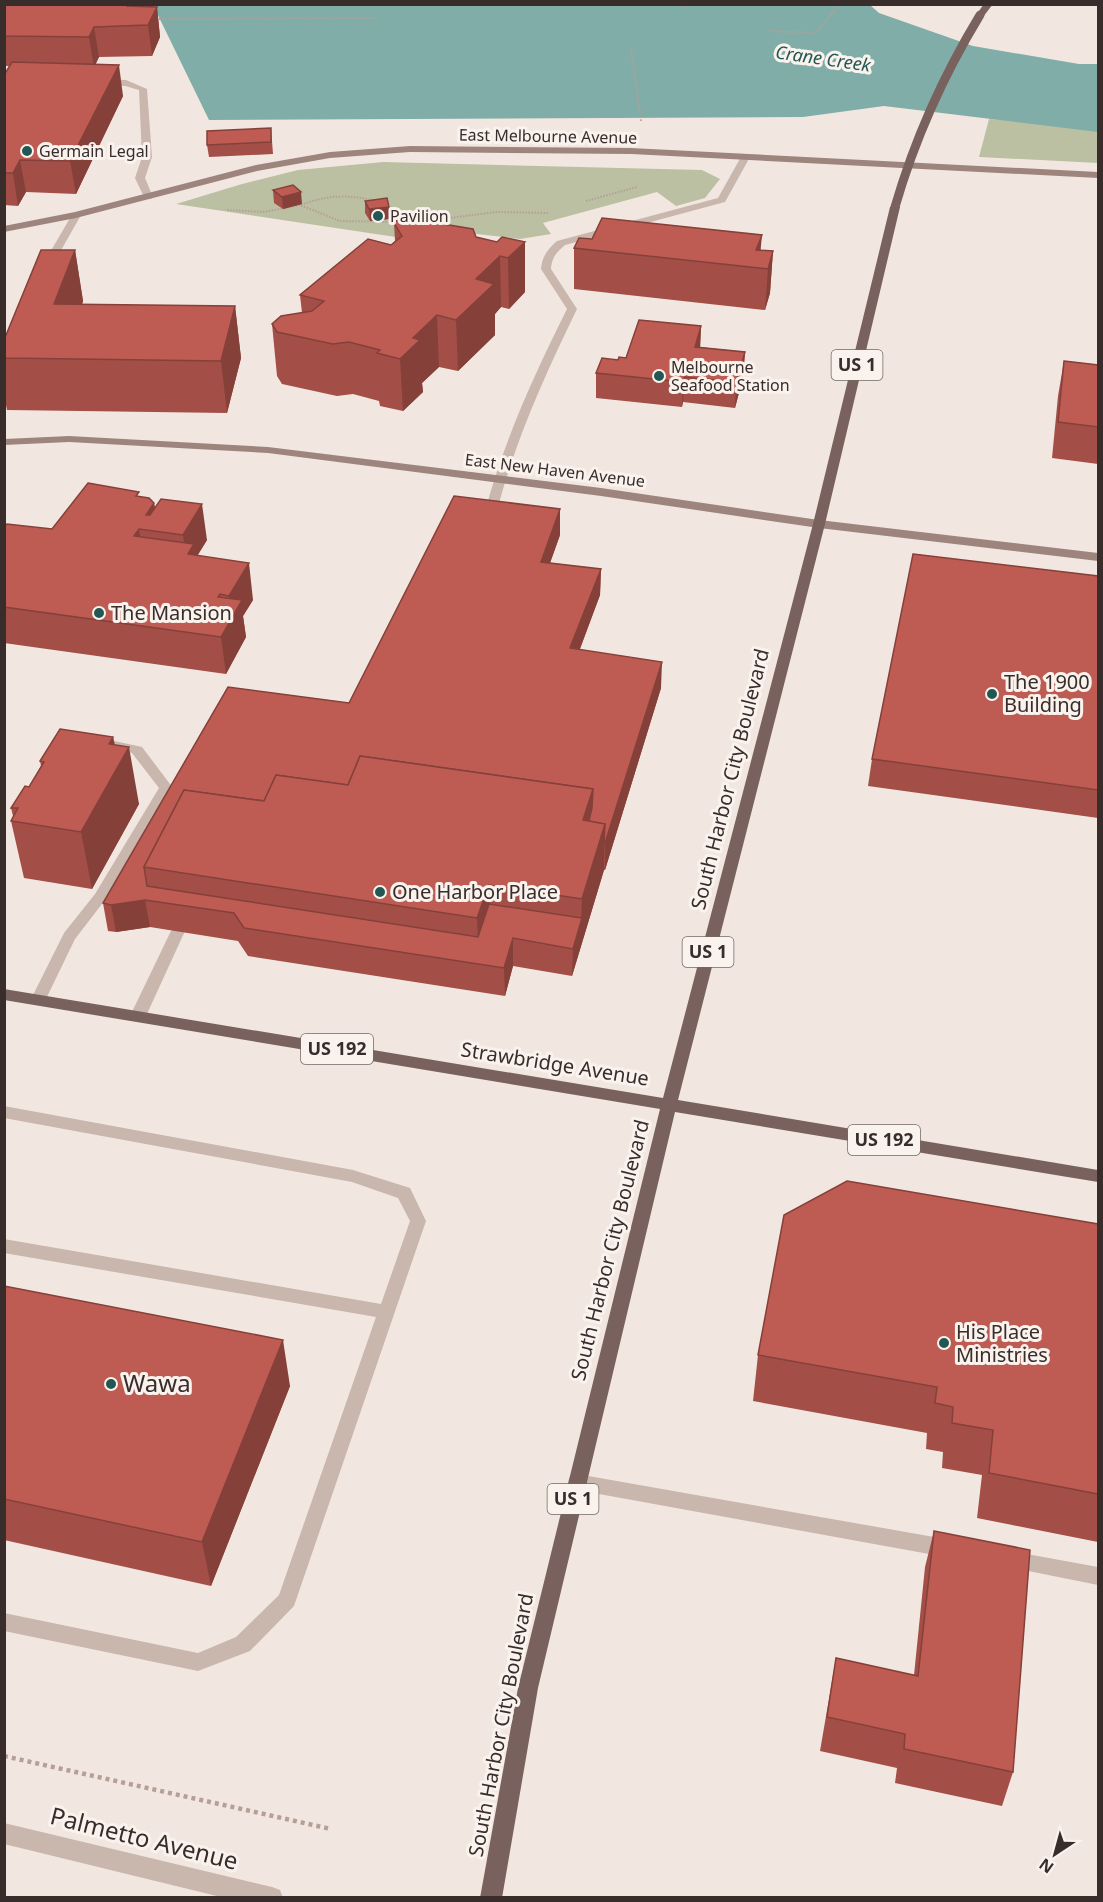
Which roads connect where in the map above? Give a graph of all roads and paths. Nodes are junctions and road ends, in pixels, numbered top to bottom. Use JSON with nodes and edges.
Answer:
{"nodes":[{"id":1,"x":682,"y":4,"type":"edge"},
{"id":2,"x":840,"y":4,"type":"edge"},
{"id":3,"x":989,"y":4,"type":"edge"},
{"id":4,"x":686,"y":7,"type":"dead end"},
{"id":5,"x":374,"y":18,"type":"dead end"},
{"id":6,"x":153,"y":19,"type":"edge"},
{"id":7,"x":770,"y":31,"type":"dead end"},
{"id":8,"x":631,"y":48,"type":"dead end"},
{"id":9,"x":90,"y":81,"type":"edge"},
{"id":10,"x":641,"y":124,"type":"dead end"},
{"id":11,"x":744,"y":157,"type":"junction"},
{"id":12,"x":1098,"y":176,"type":"edge"},
{"id":13,"x":638,"y":187,"type":"dead end"},
{"id":14,"x":148,"y":196,"type":"junction"},
{"id":15,"x":583,"y":202,"type":"dead end"},
{"id":16,"x":300,"y":205,"type":"junction"},
{"id":17,"x":218,"y":208,"type":"dead end"},
{"id":18,"x":556,"y":212,"type":"dead end"},
{"id":19,"x":76,"y":215,"type":"junction"},
{"id":20,"x":395,"y":220,"type":"junction"},
{"id":21,"x":427,"y":223,"type":"edge"},
{"id":22,"x":404,"y":224,"type":"edge"},
{"id":23,"x":4,"y":229,"type":"edge"},
{"id":24,"x":42,"y":274,"type":"edge"},
{"id":25,"x":4,"y":442,"type":"edge"},
{"id":26,"x":498,"y":479,"type":"junction"},
{"id":27,"x":819,"y":524,"type":"junction"},
{"id":28,"x":488,"y":526,"type":"edge"},
{"id":29,"x":1098,"y":557,"type":"edge"},
{"id":30,"x":107,"y":744,"type":"edge"},
{"id":31,"x":178,"y":931,"type":"edge"},
{"id":32,"x":4,"y":994,"type":"edge"},
{"id":33,"x":39,"y":999,"type":"junction"},
{"id":34,"x":138,"y":1016,"type":"junction"},
{"id":35,"x":669,"y":1104,"type":"junction"},
{"id":36,"x":4,"y":1112,"type":"edge"},
{"id":37,"x":1098,"y":1176,"type":"edge"},
{"id":38,"x":4,"y":1246,"type":"edge"},
{"id":39,"x":387,"y":1312,"type":"junction"},
{"id":40,"x":577,"y":1482,"type":"junction"},
{"id":41,"x":965,"y":1552,"type":"edge"},
{"id":42,"x":989,"y":1556,"type":"edge"},
{"id":43,"x":1098,"y":1576,"type":"edge"},
{"id":44,"x":4,"y":1622,"type":"edge"},
{"id":45,"x":4,"y":1756,"type":"edge"},
{"id":46,"x":331,"y":1829,"type":"dead end"},
{"id":47,"x":4,"y":1833,"type":"edge"},
{"id":48,"x":272,"y":1898,"type":"edge"},
{"id":49,"x":490,"y":1898,"type":"edge"}],
"edges":[{"from":1,"to":4,"type":"path"},
{"from":2,"to":7,"type":"path"},
{"from":3,"to":27,"type":"main road","name":"South Harbor City Boulevard","number":"US 1","bridge":true},
{"from":5,"to":6,"type":"path"},
{"from":8,"to":10,"type":"path"},
{"from":9,"to":14,"type":"street"},
{"from":11,"to":12,"type":"street","name":"East Melbourne Avenue"},
{"from":11,"to":14,"type":"street","name":"East Melbourne Avenue"},
{"from":11,"to":26,"type":"street"},
{"from":13,"to":15,"type":"path"},
{"from":14,"to":19,"type":"street","name":"East Melbourne Avenue"},
{"from":16,"to":17,"type":"path"},
{"from":16,"to":20,"type":"path"},
{"from":16,"to":20,"type":"path"},
{"from":18,"to":21,"type":"path"},
{"from":19,"to":23,"type":"street","name":"East Melbourne Avenue"},
{"from":19,"to":24,"type":"street"},
{"from":20,"to":22,"type":"path"},
{"from":25,"to":26,"type":"street","name":"East New Haven Avenue"},
{"from":26,"to":27,"type":"street","name":"East New Haven Avenue"},
{"from":26,"to":28,"type":"street"},
{"from":27,"to":29,"type":"street","name":"East New Haven Avenue"},
{"from":27,"to":35,"type":"main road","name":"South Harbor City Boulevard","number":"US 1"},
{"from":30,"to":33,"type":"street"},
{"from":31,"to":34,"type":"street"},
{"from":32,"to":33,"type":"main road","name":"Strawbridge Avenue","number":"US 192"},
{"from":33,"to":34,"type":"main road","name":"Strawbridge Avenue","number":"US 192"},
{"from":34,"to":35,"type":"main road","name":"Strawbridge Avenue","number":"US 192"},
{"from":35,"to":37,"type":"main road","name":"Strawbridge Avenue","number":"US 192"},
{"from":35,"to":40,"type":"main road","name":"South Harbor City Boulevard","number":"US 1"},
{"from":36,"to":39,"type":"street"},
{"from":38,"to":39,"type":"street"},
{"from":39,"to":44,"type":"street"},
{"from":40,"to":41,"type":"street"},
{"from":40,"to":49,"type":"main road","name":"South Harbor City Boulevard","number":"US 1"},
{"from":42,"to":43,"type":"street"},
{"from":45,"to":46,"type":"path"},
{"from":47,"to":48,"type":"street","name":"Palmetto Avenue"}]}
